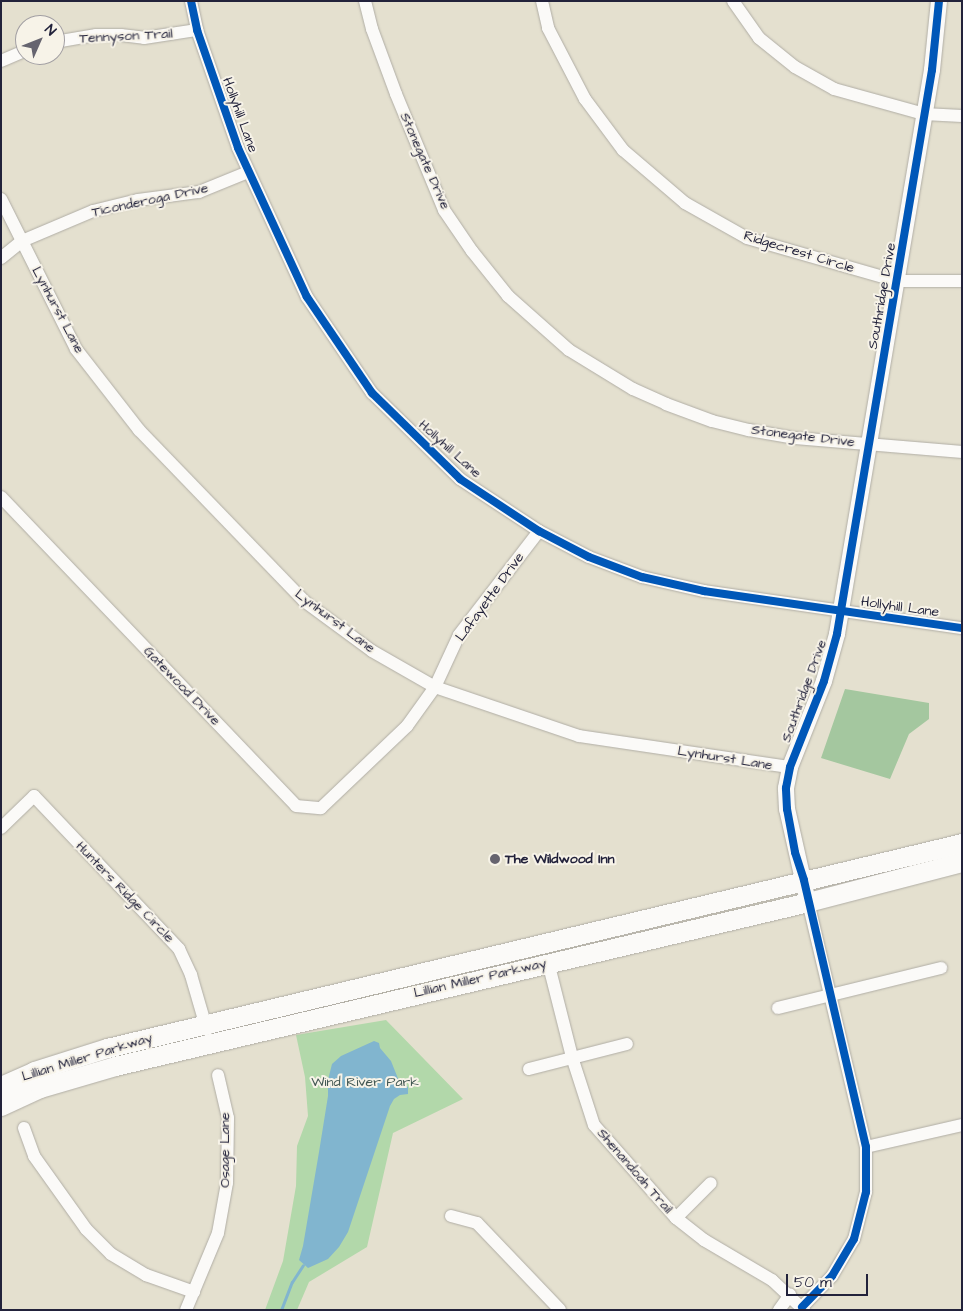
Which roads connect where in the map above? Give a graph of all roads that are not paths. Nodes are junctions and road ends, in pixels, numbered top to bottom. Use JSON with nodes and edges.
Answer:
{"nodes":[{"id":1,"x":191,"y":1,"type":"edge"},
{"id":2,"x":365,"y":1,"type":"edge"},
{"id":3,"x":542,"y":1,"type":"edge"},
{"id":4,"x":733,"y":1,"type":"edge"},
{"id":5,"x":939,"y":1,"type":"edge"},
{"id":6,"x":197,"y":30,"type":"junction"},
{"id":7,"x":65,"y":40,"type":"edge"},
{"id":8,"x":15,"y":56,"type":"edge"},
{"id":9,"x":1,"y":62,"type":"edge"},
{"id":10,"x":924,"y":114,"type":"junction"},
{"id":11,"x":962,"y":116,"type":"edge"},
{"id":12,"x":248,"y":172,"type":"junction"},
{"id":13,"x":1,"y":198,"type":"edge"},
{"id":14,"x":22,"y":241,"type":"junction"},
{"id":15,"x":1,"y":258,"type":"edge"},
{"id":16,"x":897,"y":281,"type":"junction"},
{"id":17,"x":962,"y":281,"type":"edge"},
{"id":18,"x":868,"y":443,"type":"junction"},
{"id":19,"x":962,"y":452,"type":"edge"},
{"id":20,"x":1,"y":497,"type":"edge"},
{"id":21,"x":539,"y":531,"type":"junction"},
{"id":22,"x":840,"y":612,"type":"junction"},
{"id":23,"x":962,"y":628,"type":"edge"},
{"id":24,"x":435,"y":687,"type":"junction"},
{"id":25,"x":373,"y":759,"type":"joint"},
{"id":26,"x":790,"y":767,"type":"junction"},
{"id":27,"x":1,"y":828,"type":"edge"},
{"id":28,"x":962,"y":843,"type":"edge"},
{"id":29,"x":962,"y":862,"type":"edge"},
{"id":30,"x":804,"y":880,"type":"junction"},
{"id":31,"x":808,"y":902,"type":"junction"},
{"id":32,"x":548,"y":962,"type":"junction"},
{"id":33,"x":941,"y":968,"type":"dead end"},
{"id":34,"x":830,"y":996,"type":"junction"},
{"id":35,"x":778,"y":1008,"type":"dead end"},
{"id":36,"x":206,"y":1024,"type":"junction"},
{"id":37,"x":209,"y":1043,"type":"junction"},
{"id":38,"x":627,"y":1044,"type":"dead end"},
{"id":39,"x":572,"y":1057,"type":"junction"},
{"id":40,"x":529,"y":1068,"type":"dead end"},
{"id":41,"x":218,"y":1075,"type":"dead end"},
{"id":42,"x":1,"y":1086,"type":"edge"},
{"id":43,"x":1,"y":1106,"type":"edge"},
{"id":44,"x":962,"y":1125,"type":"edge"},
{"id":45,"x":24,"y":1128,"type":"dead end"},
{"id":46,"x":866,"y":1147,"type":"junction"},
{"id":47,"x":711,"y":1183,"type":"dead end"},
{"id":48,"x":451,"y":1216,"type":"dead end"},
{"id":49,"x":676,"y":1218,"type":"junction"},
{"id":50,"x":194,"y":1292,"type":"junction"},
{"id":51,"x":790,"y":1295,"type":"junction"},
{"id":52,"x":803,"y":1308,"type":"edge"},
{"id":53,"x":186,"y":1310,"type":"edge"},
{"id":54,"x":560,"y":1310,"type":"edge"},
{"id":55,"x":779,"y":1310,"type":"edge"}],
"edges":[{"from":1,"to":6,"type":"street","name":"Hollyhill Lane"},
{"from":2,"to":18,"type":"street","name":"Stonegate Drive"},
{"from":3,"to":16,"type":"street","name":"Ridgecrest Circle"},
{"from":4,"to":10,"type":"street"},
{"from":5,"to":10,"type":"street","name":"Southridge Drive"},
{"from":6,"to":7,"type":"street","name":"Tennyson Trail"},
{"from":6,"to":12,"type":"street","name":"Hollyhill Lane"},
{"from":8,"to":9,"type":"street"},
{"from":10,"to":11,"type":"street"},
{"from":10,"to":16,"type":"street","name":"Southridge Drive"},
{"from":12,"to":14,"type":"street","name":"Ticonderoga Drive"},
{"from":12,"to":21,"type":"street","name":"Hollyhill Lane"},
{"from":13,"to":14,"type":"street","name":"Lynhurst Lane"},
{"from":14,"to":15,"type":"street","name":"Ticonderoga Drive"},
{"from":14,"to":24,"type":"street","name":"Lynhurst Lane"},
{"from":16,"to":17,"type":"street","name":"Ridgecrest Circle"},
{"from":16,"to":18,"type":"street","name":"Southridge Drive"},
{"from":18,"to":19,"type":"street","name":"Stonegate Drive"},
{"from":18,"to":22,"type":"street","name":"Southridge Drive"},
{"from":20,"to":25,"type":"street","name":"Gatewood Drive"},
{"from":21,"to":22,"type":"street","name":"Hollyhill Lane"},
{"from":21,"to":24,"type":"street","name":"Lafayette Drive"},
{"from":22,"to":23,"type":"street","name":"Hollyhill Lane"},
{"from":22,"to":26,"type":"street","name":"Southridge Drive"},
{"from":24,"to":25,"type":"street","name":"Lafayette Drive"},
{"from":24,"to":26,"type":"street","name":"Lynhurst Lane"},
{"from":26,"to":30,"type":"street","name":"Southridge Drive"},
{"from":27,"to":36,"type":"street","name":"Hunters Ridge Circle"},
{"from":28,"to":30,"type":"main road","name":"Lillian Miller Parkway"},
{"from":29,"to":31,"type":"main road","name":"Lillian Miller Parkway"},
{"from":30,"to":31,"type":"street","name":"Southridge Drive"},
{"from":30,"to":36,"type":"main road","name":"Lillian Miller Parkway"},
{"from":31,"to":32,"type":"main road","name":"Lillian Miller Parkway"},
{"from":31,"to":34,"type":"street","name":"Southridge Drive"},
{"from":32,"to":37,"type":"main road","name":"Lillian Miller Parkway"},
{"from":32,"to":39,"type":"street","name":"Shenandoah Trail"},
{"from":33,"to":34,"type":"street"},
{"from":34,"to":35,"type":"street"},
{"from":34,"to":46,"type":"street","name":"Southridge Drive"},
{"from":36,"to":37,"type":"street","name":"Hunters Ridge Circle"},
{"from":36,"to":42,"type":"main road","name":"Lillian Miller Parkway"},
{"from":37,"to":43,"type":"main road","name":"Lillian Miller Parkway"},
{"from":38,"to":39,"type":"street"},
{"from":39,"to":40,"type":"street"},
{"from":39,"to":49,"type":"street","name":"Shenandoah Trail"},
{"from":41,"to":50,"type":"street","name":"Osage Lane"},
{"from":44,"to":46,"type":"street"},
{"from":45,"to":50,"type":"street"},
{"from":46,"to":52,"type":"street","name":"Southridge Drive"},
{"from":47,"to":49,"type":"street"},
{"from":48,"to":54,"type":"street"},
{"from":49,"to":51,"type":"street","name":"Shenandoah Trail"},
{"from":50,"to":53,"type":"street","name":"Osage Lane"},
{"from":51,"to":52,"type":"street","name":"Shenandoah Trail"},
{"from":51,"to":55,"type":"street"}]}
